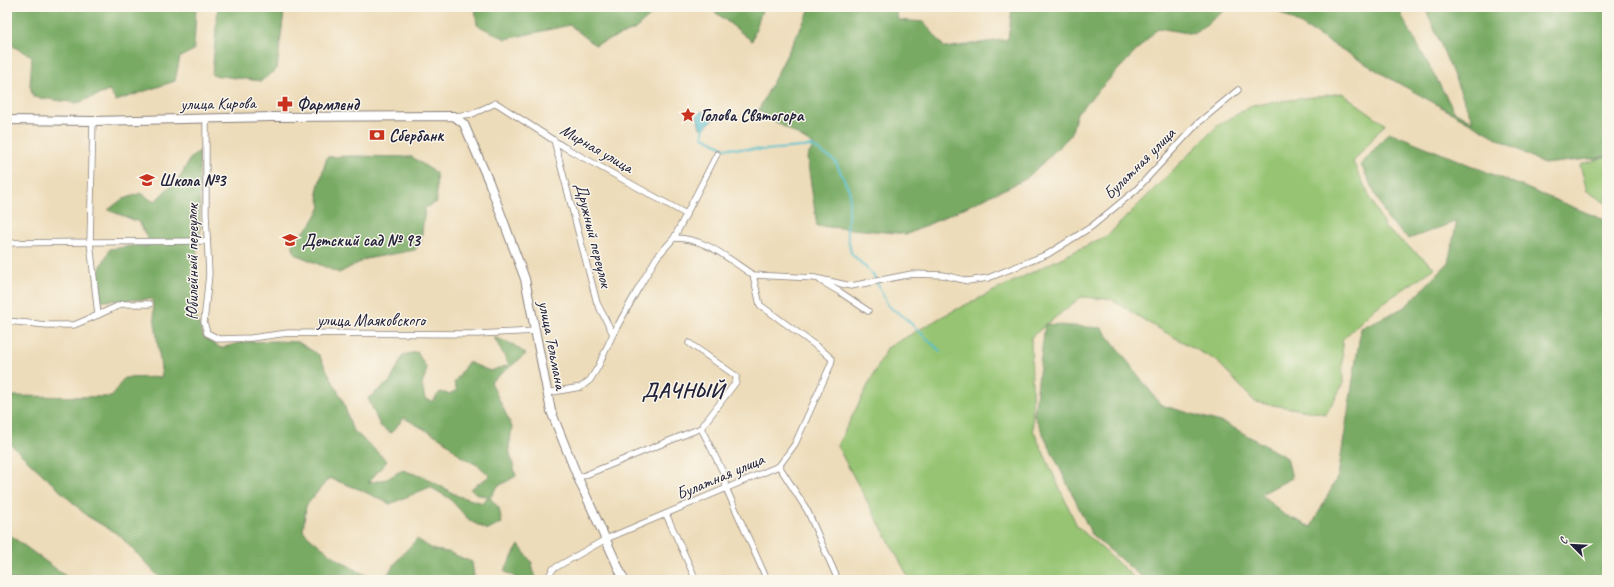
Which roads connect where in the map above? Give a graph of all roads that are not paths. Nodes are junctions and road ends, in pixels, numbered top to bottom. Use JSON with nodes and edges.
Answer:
{"nodes":[{"id":1,"x":1238,"y":90,"type":"dead end"},
{"id":2,"x":454,"y":116,"type":"junction"},
{"id":3,"x":206,"y":119,"type":"junction"},
{"id":4,"x":7,"y":120,"type":"edge"},
{"id":5,"x":93,"y":121,"type":"junction"},
{"id":6,"x":554,"y":140,"type":"junction"},
{"id":7,"x":717,"y":154,"type":"dead end"},
{"id":8,"x":686,"y":214,"type":"junction"},
{"id":9,"x":674,"y":238,"type":"junction"},
{"id":10,"x":207,"y":241,"type":"junction"},
{"id":11,"x":90,"y":242,"type":"junction"},
{"id":12,"x":7,"y":243,"type":"edge"},
{"id":13,"x":753,"y":275,"type":"junction"},
{"id":14,"x":815,"y":278,"type":"junction"},
{"id":15,"x":150,"y":304,"type":"dead end"},
{"id":16,"x":868,"y":311,"type":"dead end"},
{"id":17,"x":98,"y":315,"type":"junction"},
{"id":18,"x":7,"y":321,"type":"edge"},
{"id":19,"x":536,"y":331,"type":"junction"},
{"id":20,"x":207,"y":333,"type":"joint"},
{"id":21,"x":613,"y":334,"type":"junction"},
{"id":22,"x":689,"y":344,"type":"dead end"},
{"id":23,"x":547,"y":393,"type":"junction"},
{"id":24,"x":701,"y":428,"type":"junction"},
{"id":25,"x":779,"y":466,"type":"junction"},
{"id":26,"x":578,"y":478,"type":"junction"},
{"id":27,"x":726,"y":488,"type":"junction"},
{"id":28,"x":666,"y":514,"type":"junction"},
{"id":29,"x":606,"y":539,"type":"junction"},
{"id":30,"x":551,"y":580,"type":"edge"},
{"id":31,"x":624,"y":580,"type":"edge"},
{"id":32,"x":696,"y":580,"type":"edge"},
{"id":33,"x":767,"y":580,"type":"edge"},
{"id":34,"x":838,"y":580,"type":"edge"}],
"edges":[{"from":1,"to":14,"type":"street","name":"Булатная улица"},
{"from":2,"to":3,"type":"street","name":"улица Кирова"},
{"from":2,"to":6,"type":"street","name":"Мирная улица"},
{"from":2,"to":19,"type":"street","name":"улица Тельмана"},
{"from":3,"to":5,"type":"street","name":"улица Кирова"},
{"from":3,"to":10,"type":"street","name":"Юбилейный переулок"},
{"from":4,"to":5,"type":"street","name":"улица Кирова"},
{"from":5,"to":11,"type":"street"},
{"from":6,"to":8,"type":"street","name":"Мирная улица"},
{"from":6,"to":21,"type":"street","name":"Дружный переулок"},
{"from":7,"to":8,"type":"street"},
{"from":8,"to":9,"type":"street"},
{"from":9,"to":13,"type":"street"},
{"from":9,"to":21,"type":"street"},
{"from":10,"to":11,"type":"street"},
{"from":10,"to":20,"type":"street","name":"Юбилейный переулок"},
{"from":11,"to":12,"type":"street"},
{"from":11,"to":17,"type":"street"},
{"from":13,"to":14,"type":"street","name":"Булатная улица"},
{"from":13,"to":25,"type":"street","name":"Булатная улица"},
{"from":14,"to":16,"type":"street"},
{"from":15,"to":17,"type":"street"},
{"from":17,"to":18,"type":"street"},
{"from":19,"to":20,"type":"street","name":"улица Маяковского"},
{"from":19,"to":23,"type":"street","name":"улица Тельмана"},
{"from":21,"to":23,"type":"street"},
{"from":22,"to":24,"type":"street"},
{"from":23,"to":26,"type":"street","name":"улица Тельмана"},
{"from":24,"to":26,"type":"street"},
{"from":24,"to":27,"type":"street"},
{"from":25,"to":27,"type":"street","name":"Булатная улица"},
{"from":25,"to":34,"type":"street"},
{"from":26,"to":29,"type":"street","name":"улица Тельмана"},
{"from":27,"to":28,"type":"street","name":"Булатная улица"},
{"from":27,"to":33,"type":"street"},
{"from":28,"to":29,"type":"street","name":"Булатная улица"},
{"from":28,"to":32,"type":"street"},
{"from":29,"to":30,"type":"street","name":"Булатная улица"},
{"from":29,"to":31,"type":"street","name":"улица Тельмана"}]}
